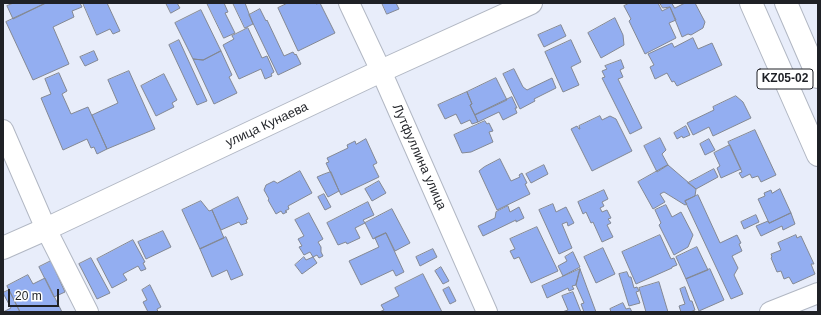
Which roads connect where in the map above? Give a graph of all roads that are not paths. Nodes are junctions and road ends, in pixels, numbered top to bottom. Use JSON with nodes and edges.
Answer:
{"nodes":[{"id":1,"x":349,"y":3,"type":"edge"},
{"id":2,"x":531,"y":3,"type":"edge"},
{"id":3,"x":751,"y":3,"type":"edge"},
{"id":4,"x":786,"y":3,"type":"edge"},
{"id":5,"x":381,"y":72,"type":"junction"},
{"id":6,"x":818,"y":77,"type":"edge"},
{"id":7,"x":3,"y":130,"type":"edge"},
{"id":8,"x":818,"y":155,"type":"edge"},
{"id":9,"x":46,"y":229,"type":"junction"},
{"id":10,"x":3,"y":248,"type":"edge"},
{"id":11,"x":818,"y":292,"type":"edge"},
{"id":12,"x":88,"y":312,"type":"edge"},
{"id":13,"x":487,"y":312,"type":"edge"},
{"id":14,"x":770,"y":312,"type":"edge"}],
"edges":[{"from":1,"to":5,"type":"street","name":"Лутфуллина улица"},
{"from":2,"to":5,"type":"main road","name":"улица Кунаева"},
{"from":3,"to":8,"type":"main road","number":"KZ05-02"},
{"from":4,"to":6,"type":"main road","number":"KZ05-02"},
{"from":5,"to":9,"type":"main road","name":"улица Кунаева"},
{"from":5,"to":13,"type":"street","name":"Лутфуллина улица"},
{"from":7,"to":9,"type":"street"},
{"from":9,"to":10,"type":"main road","name":"улица Кунаева"},
{"from":9,"to":12,"type":"street"},
{"from":11,"to":14,"type":"street"}]}
